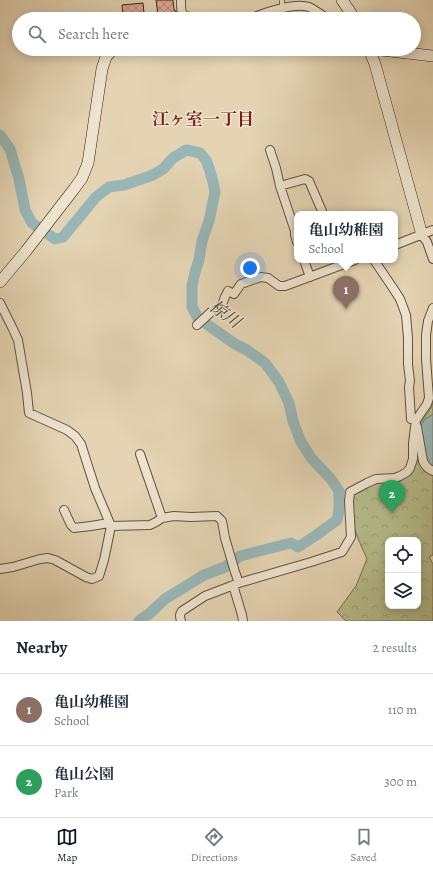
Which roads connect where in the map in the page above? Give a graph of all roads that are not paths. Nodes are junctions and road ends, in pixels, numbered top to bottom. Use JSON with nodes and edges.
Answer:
{"nodes":[{"id":1,"x":181,"y":0,"type":"edge"},
{"id":2,"x":282,"y":0,"type":"edge"},
{"id":3,"x":342,"y":0,"type":"edge"},
{"id":4,"x":282,"y":9,"type":"junction"},
{"id":5,"x":181,"y":12,"type":"edge"},
{"id":6,"x":270,"y":12,"type":"edge"},
{"id":7,"x":316,"y":12,"type":"edge"},
{"id":8,"x":348,"y":12,"type":"edge"},
{"id":9,"x":421,"y":55,"type":"edge"},
{"id":10,"x":107,"y":56,"type":"edge"},
{"id":11,"x":371,"y":56,"type":"edge"},
{"id":12,"x":433,"y":56,"type":"edge"},
{"id":13,"x":270,"y":150,"type":"dead end"},
{"id":14,"x":280,"y":186,"type":"junction"},
{"id":15,"x":322,"y":211,"type":"edge"},
{"id":16,"x":294,"y":225,"type":"edge"},
{"id":17,"x":433,"y":230,"type":"edge"},
{"id":18,"x":422,"y":234,"type":"junction"},
{"id":19,"x":398,"y":244,"type":"edge"},
{"id":20,"x":433,"y":259,"type":"edge"},
{"id":21,"x":305,"y":263,"type":"edge"},
{"id":22,"x":329,"y":263,"type":"edge"},
{"id":23,"x":347,"y":263,"type":"edge"},
{"id":24,"x":376,"y":263,"type":"edge"},
{"id":25,"x":331,"y":269,"type":"junction"},
{"id":26,"x":310,"y":276,"type":"junction"},
{"id":27,"x":0,"y":282,"type":"edge"},
{"id":28,"x":0,"y":303,"type":"edge"},
{"id":29,"x":433,"y":308,"type":"edge"},
{"id":30,"x":197,"y":324,"type":"dead end"},
{"id":31,"x":416,"y":422,"type":"junction"},
{"id":32,"x":140,"y":454,"type":"dead end"},
{"id":33,"x":433,"y":471,"type":"edge"},
{"id":34,"x":64,"y":510,"type":"dead end"},
{"id":35,"x":162,"y":518,"type":"junction"},
{"id":36,"x":110,"y":524,"type":"junction"},
{"id":37,"x":0,"y":569,"type":"edge"},
{"id":38,"x":236,"y":584,"type":"junction"},
{"id":39,"x":181,"y":621,"type":"edge"},
{"id":40,"x":243,"y":621,"type":"edge"}],
"edges":[{"from":1,"to":5,"type":"street"},
{"from":2,"to":4,"type":"lane"},
{"from":3,"to":8,"type":"main road"},
{"from":4,"to":6,"type":"street"},
{"from":4,"to":7,"type":"street"},
{"from":9,"to":12,"type":"main road"},
{"from":10,"to":27,"type":"main road"},
{"from":11,"to":18,"type":"main road"},
{"from":13,"to":14,"type":"street"},
{"from":14,"to":15,"type":"street"},
{"from":14,"to":16,"type":"street"},
{"from":17,"to":18,"type":"street"},
{"from":18,"to":19,"type":"street"},
{"from":18,"to":20,"type":"street"},
{"from":21,"to":26,"type":"street"},
{"from":22,"to":25,"type":"street"},
{"from":23,"to":25,"type":"street"},
{"from":24,"to":31,"type":"street"},
{"from":25,"to":26,"type":"street"},
{"from":26,"to":30,"type":"street"},
{"from":28,"to":36,"type":"street"},
{"from":29,"to":31,"type":"street"},
{"from":31,"to":33,"type":"street"},
{"from":31,"to":38,"type":"street"},
{"from":32,"to":35,"type":"street"},
{"from":34,"to":36,"type":"street"},
{"from":35,"to":36,"type":"street"},
{"from":35,"to":38,"type":"street"},
{"from":36,"to":37,"type":"street"},
{"from":38,"to":39,"type":"street"},
{"from":38,"to":40,"type":"street"}]}
